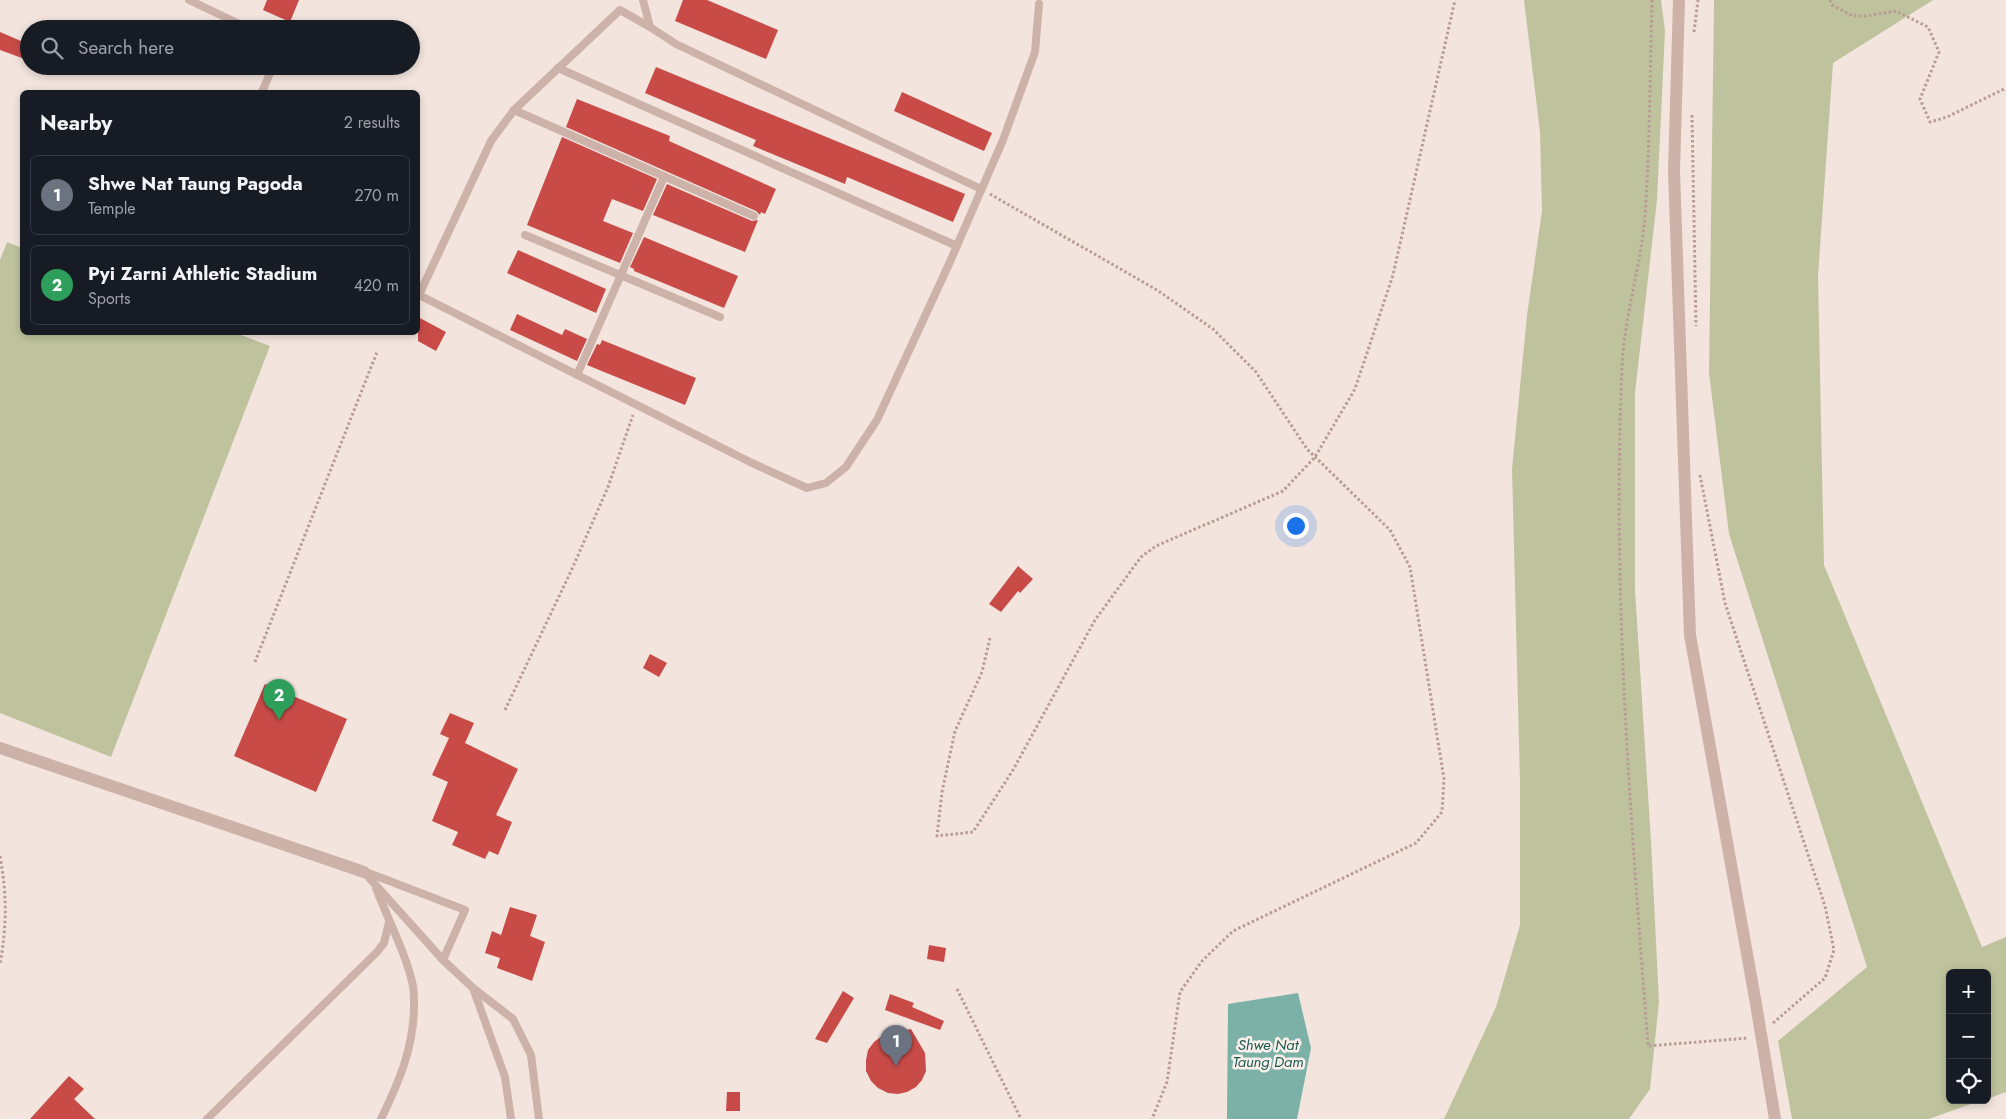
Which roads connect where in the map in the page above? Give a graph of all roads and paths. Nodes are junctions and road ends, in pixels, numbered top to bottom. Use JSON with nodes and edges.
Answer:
{"nodes":[{"id":1,"x":189,"y":0,"type":"edge"},
{"id":2,"x":643,"y":0,"type":"edge"},
{"id":3,"x":1455,"y":0,"type":"edge"},
{"id":4,"x":1652,"y":0,"type":"edge"},
{"id":5,"x":1679,"y":0,"type":"edge"},
{"id":6,"x":1698,"y":0,"type":"edge"},
{"id":7,"x":1830,"y":0,"type":"edge"},
{"id":8,"x":1039,"y":4,"type":"dead end"},
{"id":9,"x":231,"y":20,"type":"edge"},
{"id":10,"x":650,"y":27,"type":"junction"},
{"id":11,"x":1693,"y":37,"type":"dead end"},
{"id":12,"x":558,"y":68,"type":"junction"},
{"id":13,"x":269,"y":75,"type":"edge"},
{"id":14,"x":2006,"y":88,"type":"edge"},
{"id":15,"x":263,"y":90,"type":"edge"},
{"id":16,"x":1692,"y":106,"type":"dead end"},
{"id":17,"x":514,"y":110,"type":"junction"},
{"id":18,"x":664,"y":177,"type":"junction"},
{"id":19,"x":981,"y":189,"type":"junction"},
{"id":20,"x":754,"y":216,"type":"dead end"},
{"id":21,"x":525,"y":235,"type":"dead end"},
{"id":22,"x":957,"y":246,"type":"junction"},
{"id":23,"x":621,"y":275,"type":"junction"},
{"id":24,"x":420,"y":291,"type":"edge"},
{"id":25,"x":420,"y":296,"type":"edge"},
{"id":26,"x":720,"y":317,"type":"dead end"},
{"id":27,"x":1696,"y":333,"type":"dead end"},
{"id":28,"x":376,"y":352,"type":"dead end"},
{"id":29,"x":577,"y":375,"type":"junction"},
{"id":30,"x":637,"y":405,"type":"junction"},
{"id":31,"x":1315,"y":457,"type":"junction"},
{"id":32,"x":1699,"y":470,"type":"dead end"},
{"id":33,"x":990,"y":638,"type":"dead end"},
{"id":34,"x":255,"y":662,"type":"dead end"},
{"id":35,"x":505,"y":710,"type":"dead end"},
{"id":36,"x":0,"y":748,"type":"edge"},
{"id":37,"x":0,"y":856,"type":"edge"},
{"id":38,"x":364,"y":872,"type":"junction"},
{"id":39,"x":373,"y":882,"type":"junction"},
{"id":40,"x":389,"y":922,"type":"junction"},
{"id":41,"x":443,"y":960,"type":"junction"},
{"id":42,"x":0,"y":964,"type":"edge"},
{"id":43,"x":473,"y":988,"type":"junction"},
{"id":44,"x":957,"y":989,"type":"dead end"},
{"id":45,"x":1761,"y":1034,"type":"junction"},
{"id":46,"x":210,"y":1118,"type":"edge"},
{"id":47,"x":381,"y":1119,"type":"edge"},
{"id":48,"x":511,"y":1119,"type":"edge"},
{"id":49,"x":540,"y":1119,"type":"edge"},
{"id":50,"x":1021,"y":1119,"type":"edge"},
{"id":51,"x":1152,"y":1119,"type":"edge"},
{"id":52,"x":1775,"y":1119,"type":"edge"}],
"edges":[{"from":1,"to":9,"type":"lane"},
{"from":2,"to":10,"type":"lane"},
{"from":3,"to":31,"type":"path"},
{"from":4,"to":45,"type":"path"},
{"from":5,"to":45,"type":"street"},
{"from":6,"to":11,"type":"path"},
{"from":7,"to":14,"type":"path"},
{"from":8,"to":19,"type":"lane"},
{"from":10,"to":12,"type":"lane"},
{"from":10,"to":19,"type":"lane"},
{"from":12,"to":17,"type":"lane"},
{"from":12,"to":22,"type":"lane"},
{"from":13,"to":15,"type":"lane"},
{"from":16,"to":27,"type":"path"},
{"from":17,"to":18,"type":"lane"},
{"from":17,"to":24,"type":"lane"},
{"from":18,"to":20,"type":"lane"},
{"from":18,"to":23,"type":"lane"},
{"from":19,"to":22,"type":"lane"},
{"from":19,"to":31,"type":"path"},
{"from":21,"to":23,"type":"lane"},
{"from":22,"to":30,"type":"lane"},
{"from":23,"to":26,"type":"lane"},
{"from":23,"to":29,"type":"lane"},
{"from":25,"to":29,"type":"lane"},
{"from":28,"to":34,"type":"path"},
{"from":29,"to":30,"type":"lane"},
{"from":30,"to":35,"type":"path"},
{"from":31,"to":33,"type":"path"},
{"from":31,"to":51,"type":"path"},
{"from":32,"to":45,"type":"path"},
{"from":36,"to":38,"type":"street"},
{"from":37,"to":42,"type":"path"},
{"from":38,"to":39,"type":"lane"},
{"from":38,"to":41,"type":"lane"},
{"from":39,"to":40,"type":"lane"},
{"from":39,"to":41,"type":"lane"},
{"from":40,"to":46,"type":"lane"},
{"from":40,"to":47,"type":"lane"},
{"from":41,"to":43,"type":"lane"},
{"from":43,"to":48,"type":"lane"},
{"from":43,"to":49,"type":"lane"},
{"from":44,"to":50,"type":"path"},
{"from":45,"to":52,"type":"street"}]}
